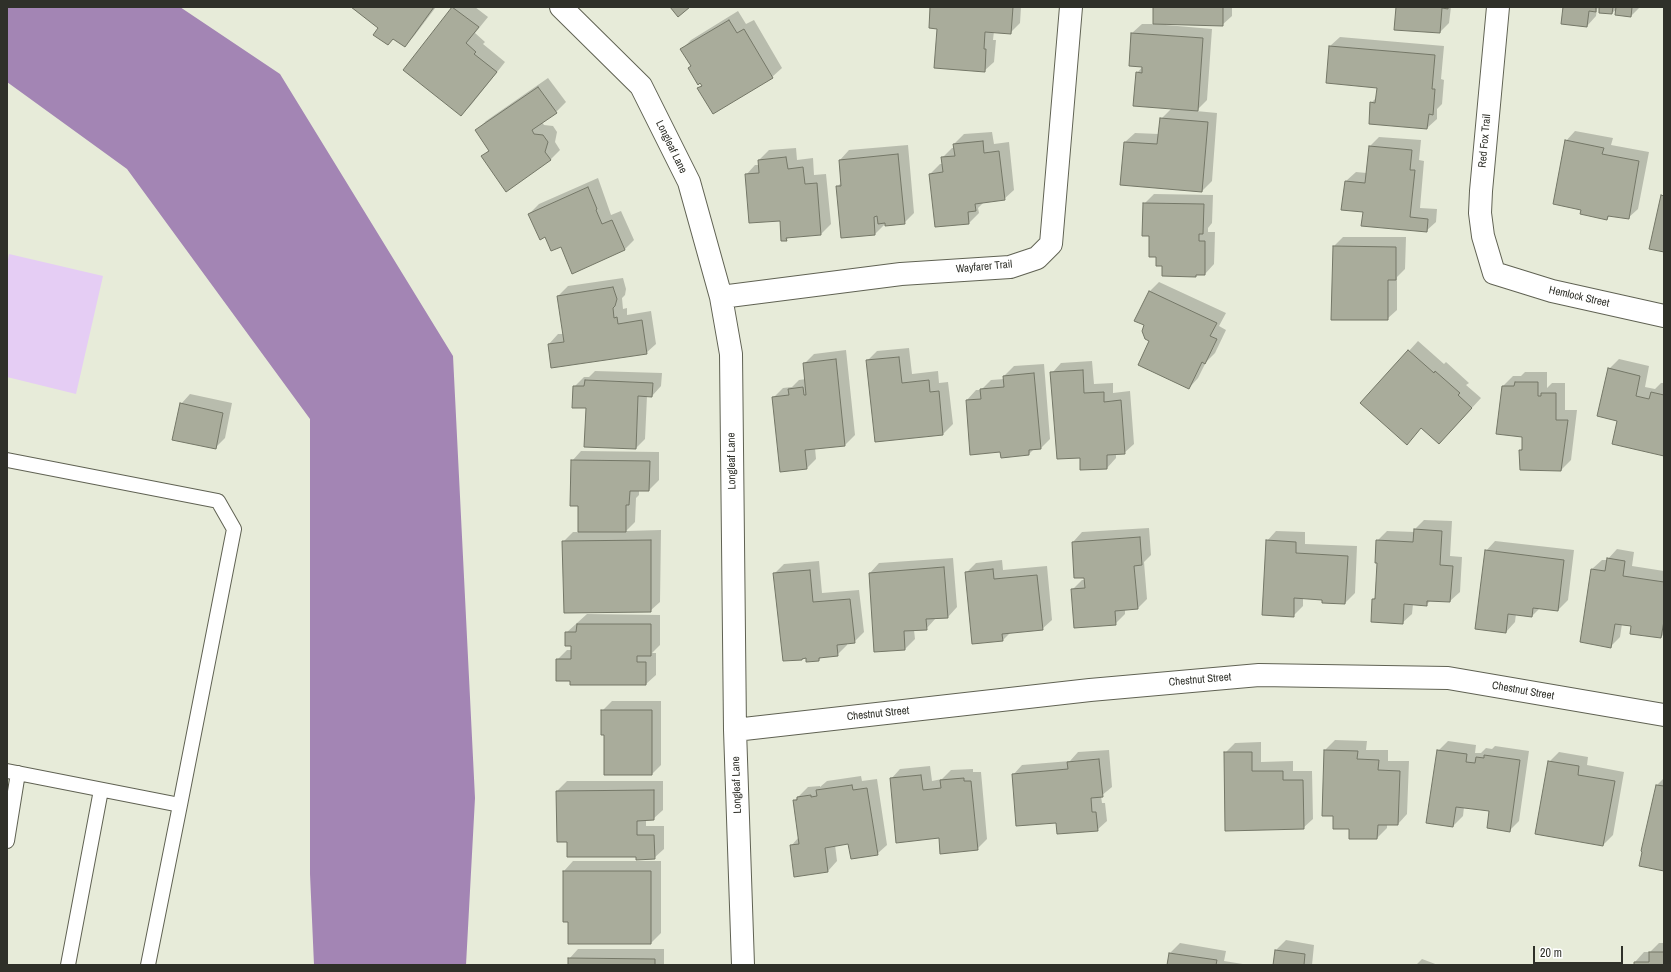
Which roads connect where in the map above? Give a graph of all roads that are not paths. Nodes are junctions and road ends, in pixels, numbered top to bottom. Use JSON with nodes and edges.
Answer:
{"nodes":[{"id":1,"x":561,"y":7,"type":"edge"},
{"id":2,"x":1072,"y":7,"type":"edge"},
{"id":3,"x":1498,"y":7,"type":"edge"},
{"id":4,"x":1494,"y":273,"type":"joint"},
{"id":5,"x":721,"y":297,"type":"junction"},
{"id":6,"x":1664,"y":316,"type":"edge"},
{"id":7,"x":7,"y":460,"type":"edge"},
{"id":8,"x":1664,"y":715,"type":"edge"},
{"id":9,"x":735,"y":730,"type":"junction"},
{"id":10,"x":13,"y":772,"type":"edge"},
{"id":11,"x":101,"y":790,"type":"junction"},
{"id":12,"x":180,"y":805,"type":"junction"},
{"id":13,"x":7,"y":842,"type":"edge"},
{"id":14,"x":68,"y":965,"type":"edge"},
{"id":15,"x":148,"y":965,"type":"edge"},
{"id":16,"x":743,"y":965,"type":"edge"}],
"edges":[{"from":1,"to":5,"type":"street","name":"Longleaf Lane"},
{"from":2,"to":5,"type":"street","name":"Wayfarer Trail"},
{"from":3,"to":4,"type":"street","name":"Red Fox Trail"},
{"from":4,"to":6,"type":"street","name":"Hemlock Street"},
{"from":5,"to":9,"type":"street","name":"Longleaf Lane"},
{"from":7,"to":12,"type":"lane"},
{"from":8,"to":9,"type":"street","name":"Chestnut Street"},
{"from":9,"to":16,"type":"street","name":"Longleaf Lane"},
{"from":10,"to":11,"type":"lane"},
{"from":10,"to":13,"type":"lane"},
{"from":11,"to":12,"type":"lane"},
{"from":11,"to":14,"type":"lane"},
{"from":12,"to":15,"type":"lane"}]}
